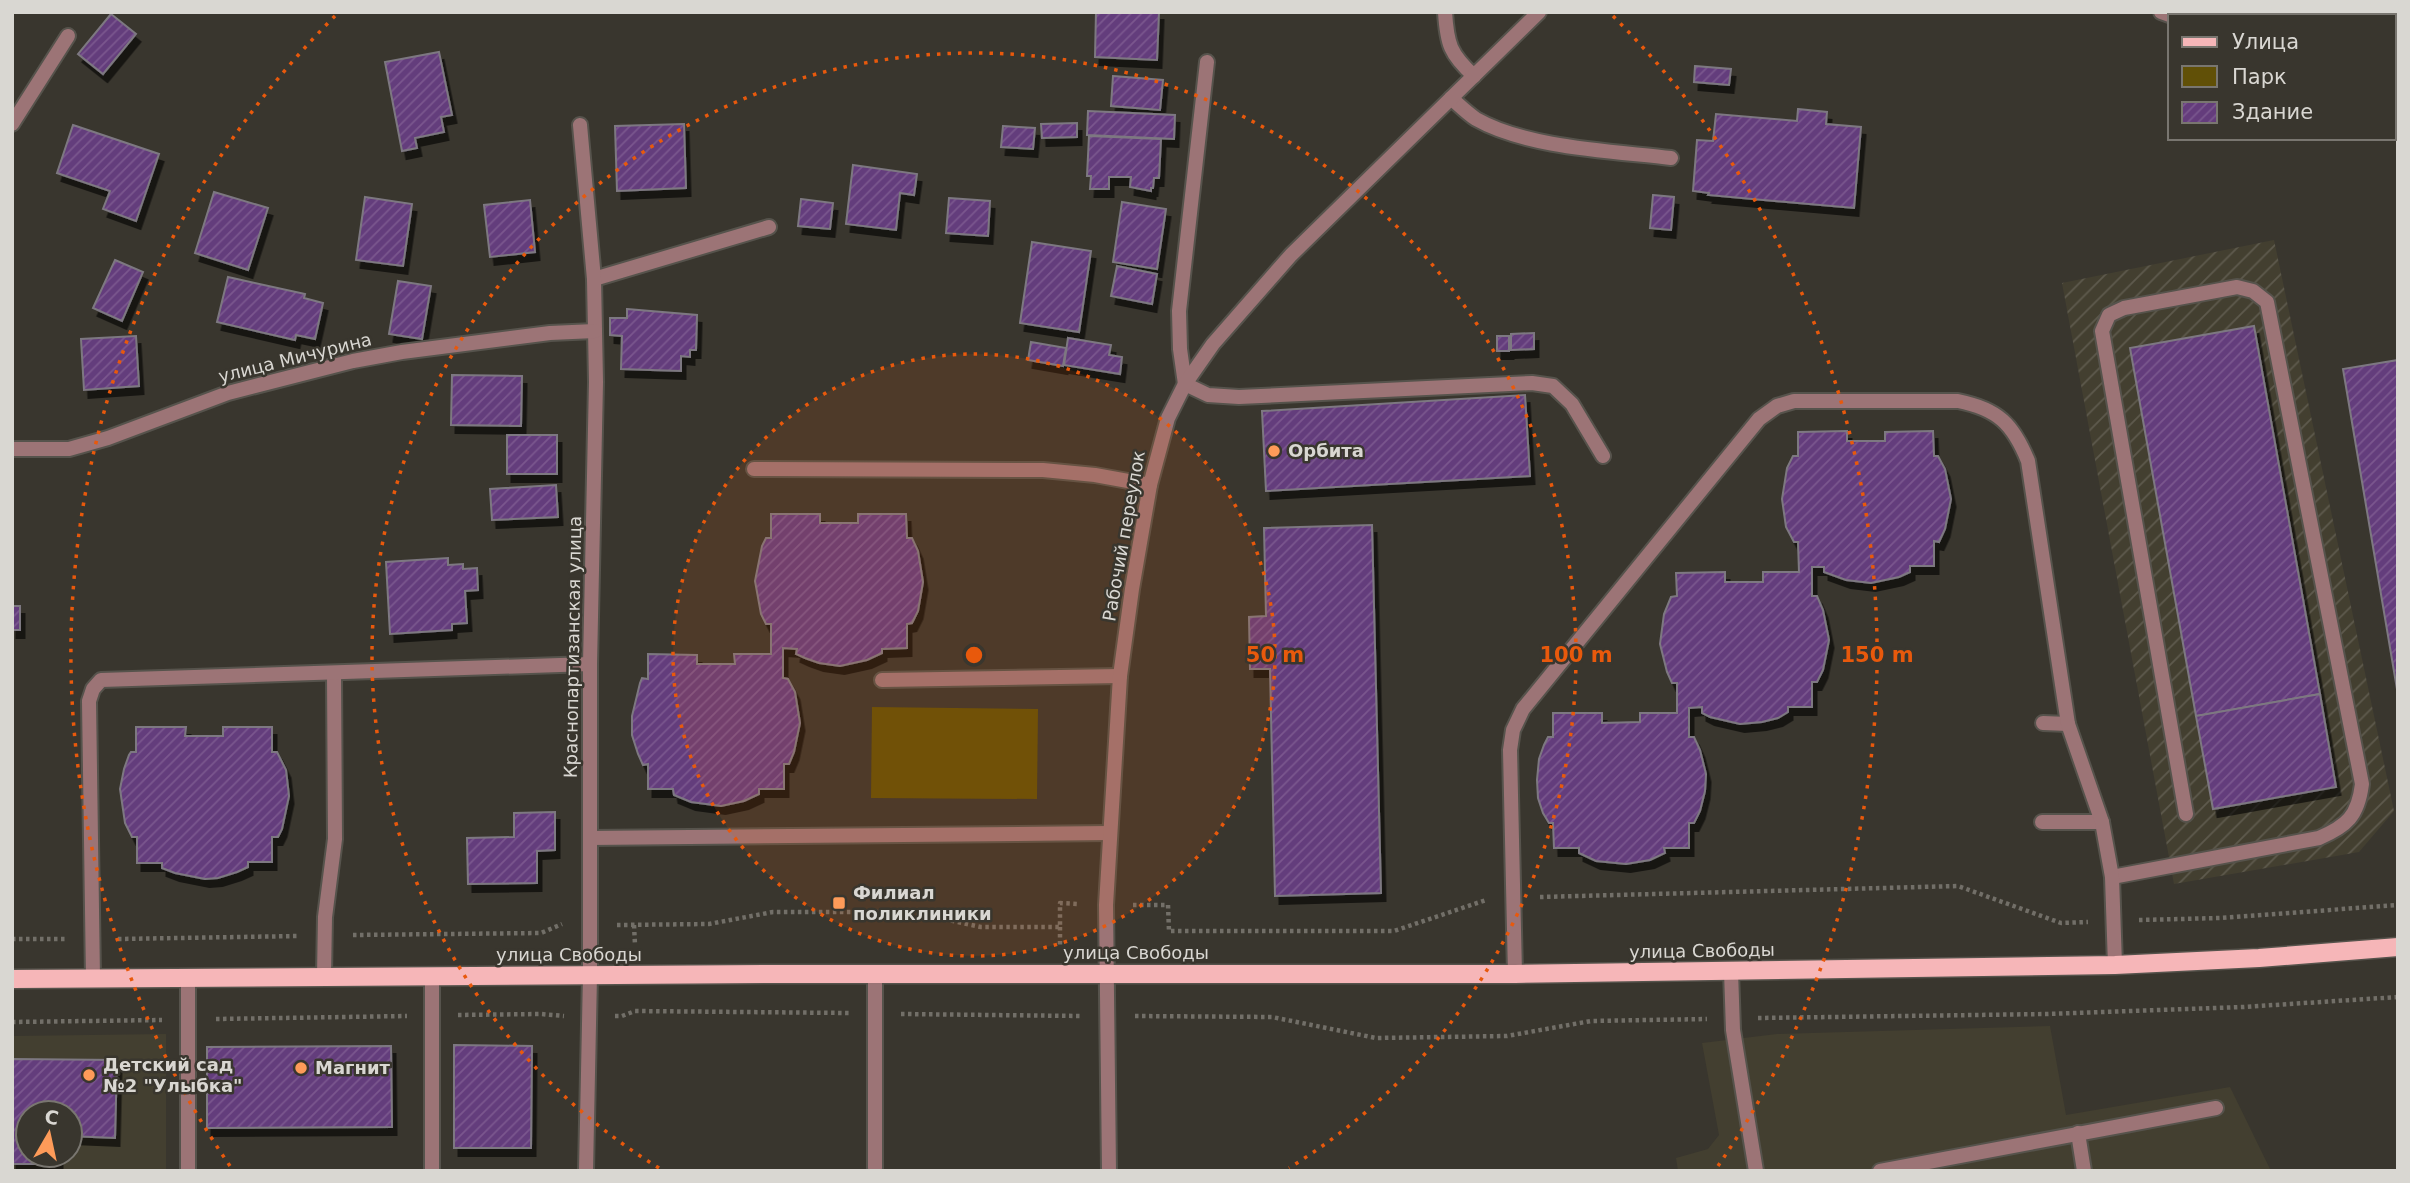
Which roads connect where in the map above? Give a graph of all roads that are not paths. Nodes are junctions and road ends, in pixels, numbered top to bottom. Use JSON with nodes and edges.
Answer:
{"nodes":[{"id":1,"x":1446,"y":12,"type":"edge"},
{"id":2,"x":1539,"y":12,"type":"edge"},
{"id":3,"x":68,"y":36,"type":"dead end"},
{"id":4,"x":1207,"y":62,"type":"dead end"},
{"id":5,"x":1474,"y":75,"type":"junction"},
{"id":6,"x":1451,"y":98,"type":"junction"},
{"id":7,"x":12,"y":124,"type":"edge"},
{"id":8,"x":580,"y":125,"type":"dead end"},
{"id":9,"x":1671,"y":158,"type":"dead end"},
{"id":10,"x":769,"y":227,"type":"dead end"},
{"id":11,"x":594,"y":279,"type":"junction"},
{"id":12,"x":595,"y":331,"type":"junction"},
{"id":13,"x":1185,"y":383,"type":"junction"},
{"id":14,"x":12,"y":449,"type":"edge"},
{"id":15,"x":1603,"y":456,"type":"dead end"},
{"id":16,"x":754,"y":469,"type":"dead end"},
{"id":17,"x":1150,"y":485,"type":"junction"},
{"id":18,"x":590,"y":664,"type":"junction"},
{"id":19,"x":334,"y":673,"type":"junction"},
{"id":20,"x":1120,"y":676,"type":"junction"},
{"id":21,"x":882,"y":680,"type":"dead end"},
{"id":22,"x":2043,"y":723,"type":"dead end"},
{"id":23,"x":2068,"y":724,"type":"junction"},
{"id":24,"x":2186,"y":814,"type":"dead end"},
{"id":25,"x":2042,"y":822,"type":"dead end"},
{"id":26,"x":2102,"y":822,"type":"junction"},
{"id":27,"x":1110,"y":833,"type":"junction"},
{"id":28,"x":590,"y":838,"type":"junction"},
{"id":29,"x":2112,"y":877,"type":"junction"},
{"id":30,"x":2398,"y":947,"type":"edge"},
{"id":31,"x":2115,"y":965,"type":"junction"},
{"id":32,"x":1731,"y":971,"type":"junction"},
{"id":33,"x":874,"y":974,"type":"junction"},
{"id":34,"x":1515,"y":974,"type":"junction"},
{"id":35,"x":590,"y":975,"type":"junction"},
{"id":36,"x":1107,"y":975,"type":"junction"},
{"id":37,"x":324,"y":976,"type":"junction"},
{"id":38,"x":432,"y":976,"type":"junction"},
{"id":39,"x":188,"y":977,"type":"junction"},
{"id":40,"x":93,"y":978,"type":"junction"},
{"id":41,"x":12,"y":979,"type":"edge"},
{"id":42,"x":2216,"y":1108,"type":"dead end"},
{"id":43,"x":2078,"y":1133,"type":"junction"},
{"id":44,"x":875,"y":1168,"type":"dead end"},
{"id":45,"x":188,"y":1171,"type":"edge"},
{"id":46,"x":432,"y":1171,"type":"edge"},
{"id":47,"x":586,"y":1171,"type":"edge"},
{"id":48,"x":1109,"y":1171,"type":"edge"},
{"id":49,"x":1756,"y":1171,"type":"edge"},
{"id":50,"x":1880,"y":1171,"type":"edge"},
{"id":51,"x":2084,"y":1171,"type":"edge"}],
"edges":[{"from":1,"to":5,"type":"street"},
{"from":2,"to":5,"type":"street","name":"Рабочий переулок"},
{"from":3,"to":7,"type":"street"},
{"from":4,"to":13,"type":"street"},
{"from":5,"to":6,"type":"street","name":"Рабочий переулок"},
{"from":6,"to":9,"type":"street"},
{"from":6,"to":13,"type":"street","name":"Рабочий переулок"},
{"from":8,"to":11,"type":"street","name":"Краснопартизанская улица"},
{"from":10,"to":11,"type":"street"},
{"from":11,"to":12,"type":"street","name":"Краснопартизанская улица"},
{"from":12,"to":14,"type":"street","name":"улица Мичурина"},
{"from":12,"to":18,"type":"street","name":"Краснопартизанская улица"},
{"from":13,"to":15,"type":"street"},
{"from":13,"to":17,"type":"street","name":"Рабочий переулок"},
{"from":16,"to":17,"type":"street"},
{"from":17,"to":20,"type":"street","name":"Рабочий переулок"},
{"from":18,"to":19,"type":"street"},
{"from":18,"to":28,"type":"street","name":"Краснопартизанская улица"},
{"from":19,"to":37,"type":"street"},
{"from":19,"to":40,"type":"street"},
{"from":20,"to":21,"type":"street"},
{"from":20,"to":27,"type":"street","name":"Рабочий переулок"},
{"from":22,"to":23,"type":"street"},
{"from":23,"to":26,"type":"street"},
{"from":23,"to":34,"type":"street"},
{"from":24,"to":29,"type":"street"},
{"from":25,"to":26,"type":"street"},
{"from":26,"to":29,"type":"street"},
{"from":27,"to":28,"type":"street"},
{"from":27,"to":36,"type":"street","name":"Рабочий переулок"},
{"from":28,"to":35,"type":"street","name":"Краснопартизанская улица"},
{"from":29,"to":31,"type":"street"},
{"from":30,"to":31,"type":"main road","name":"улица Свободы"},
{"from":31,"to":32,"type":"main road","name":"улица Свободы"},
{"from":32,"to":34,"type":"main road","name":"улица Свободы"},
{"from":32,"to":49,"type":"street"},
{"from":33,"to":35,"type":"main road","name":"улица Свободы"},
{"from":33,"to":36,"type":"main road","name":"улица Свободы"},
{"from":33,"to":44,"type":"street"},
{"from":34,"to":36,"type":"main road","name":"улица Свободы"},
{"from":35,"to":38,"type":"main road","name":"улица Свободы"},
{"from":35,"to":47,"type":"street","name":"Краснопартизанская улица"},
{"from":36,"to":48,"type":"street","name":"Рабочий переулок"},
{"from":37,"to":38,"type":"main road","name":"улица Свободы"},
{"from":37,"to":39,"type":"main road","name":"улица Свободы"},
{"from":38,"to":46,"type":"street"},
{"from":39,"to":40,"type":"main road","name":"улица Свободы"},
{"from":39,"to":45,"type":"street"},
{"from":40,"to":41,"type":"main road","name":"улица Свободы"},
{"from":42,"to":43,"type":"street"},
{"from":43,"to":50,"type":"street"},
{"from":43,"to":51,"type":"street"}]}
